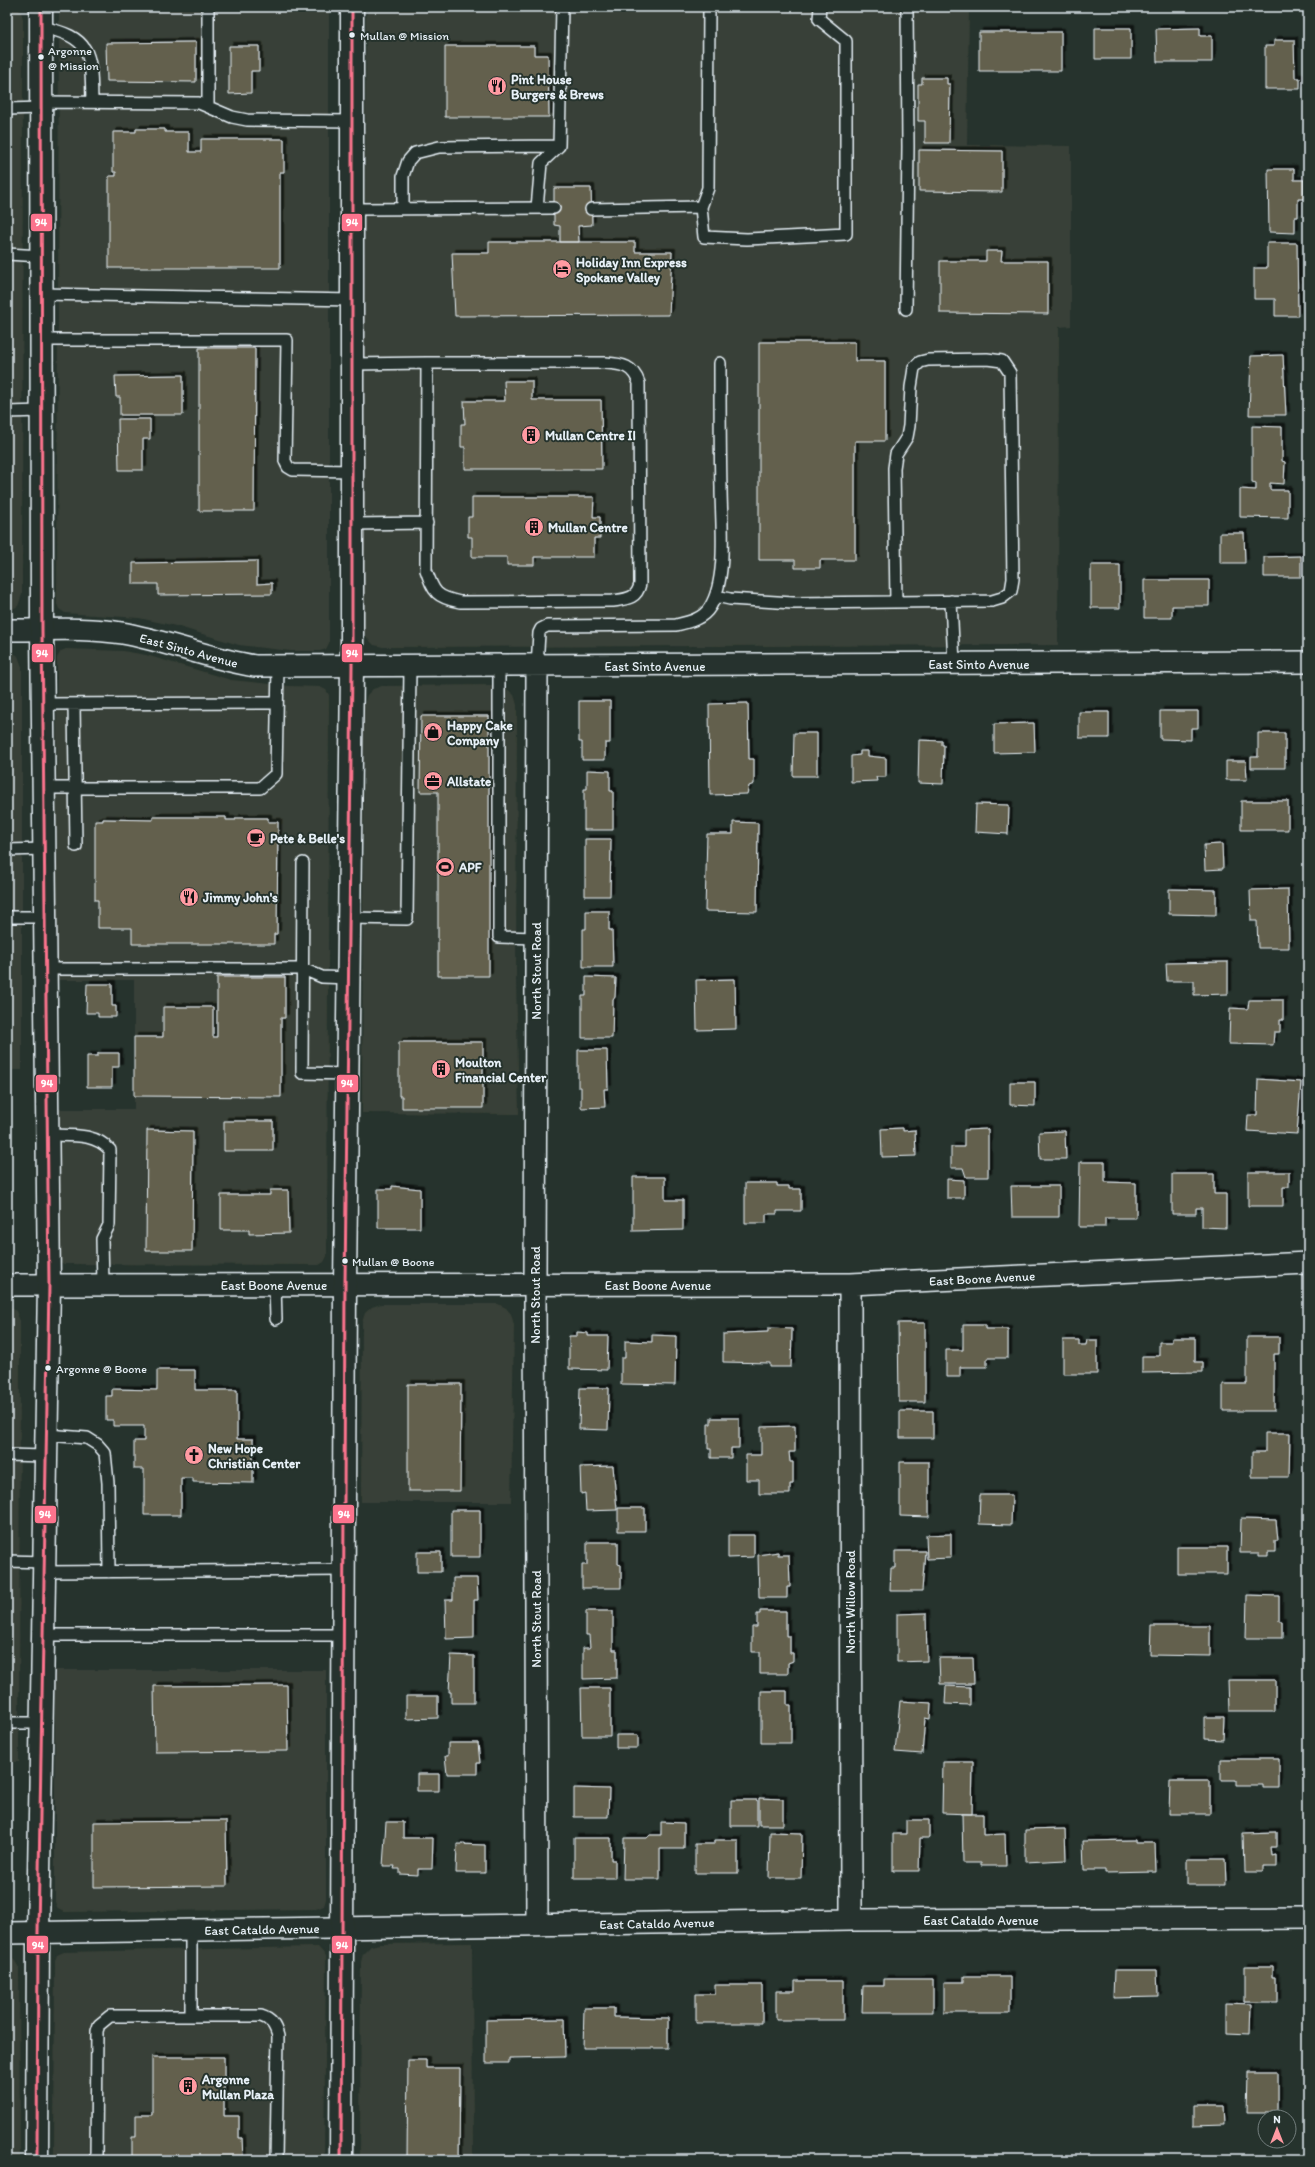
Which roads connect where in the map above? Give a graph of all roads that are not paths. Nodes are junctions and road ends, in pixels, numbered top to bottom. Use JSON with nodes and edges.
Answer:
{"nodes":[{"id":1,"x":208,"y":7,"type":"edge"},
{"id":2,"x":352,"y":7,"type":"edge"},
{"id":3,"x":562,"y":7,"type":"edge"},
{"id":4,"x":709,"y":7,"type":"edge"},
{"id":5,"x":820,"y":7,"type":"edge"},
{"id":6,"x":907,"y":7,"type":"edge"},
{"id":7,"x":41,"y":17,"type":"edge"},
{"id":8,"x":92,"y":102,"type":"junction"},
{"id":9,"x":41,"y":105,"type":"junction"},
{"id":10,"x":208,"y":106,"type":"junction"},
{"id":11,"x":7,"y":109,"type":"edge"},
{"id":12,"x":352,"y":121,"type":"junction"},
{"id":13,"x":559,"y":146,"type":"junction"},
{"id":14,"x":537,"y":208,"type":"junction"},
{"id":15,"x":554,"y":208,"type":"dead end"},
{"id":16,"x":591,"y":208,"type":"dead end"},
{"id":17,"x":701,"y":208,"type":"junction"},
{"id":18,"x":352,"y":209,"type":"junction"},
{"id":19,"x":403,"y":209,"type":"junction"},
{"id":20,"x":7,"y":254,"type":"edge"},
{"id":21,"x":41,"y":256,"type":"junction"},
{"id":22,"x":42,"y":294,"type":"junction"},
{"id":23,"x":352,"y":300,"type":"junction"},
{"id":24,"x":906,"y":309,"type":"dead end"},
{"id":25,"x":42,"y":340,"type":"junction"},
{"id":26,"x":428,"y":363,"type":"junction"},
{"id":27,"x":720,"y":363,"type":"dead end"},
{"id":28,"x":352,"y":364,"type":"junction"},
{"id":29,"x":42,"y":411,"type":"junction"},
{"id":30,"x":7,"y":412,"type":"edge"},
{"id":31,"x":352,"y":471,"type":"junction"},
{"id":32,"x":428,"y":523,"type":"junction"},
{"id":33,"x":352,"y":524,"type":"junction"},
{"id":34,"x":716,"y":596,"type":"junction"},
{"id":35,"x":951,"y":601,"type":"junction"},
{"id":36,"x":896,"y":602,"type":"junction"},
{"id":37,"x":7,"y":630,"type":"edge"},
{"id":38,"x":42,"y":630,"type":"junction"},
{"id":39,"x":1308,"y":662,"type":"edge"},
{"id":40,"x":954,"y":664,"type":"junction"},
{"id":41,"x":278,"y":666,"type":"junction"},
{"id":42,"x":499,"y":666,"type":"junction"},
{"id":43,"x":537,"y":666,"type":"junction"},
{"id":44,"x":352,"y":667,"type":"junction"},
{"id":45,"x":410,"y":667,"type":"junction"},
{"id":46,"x":277,"y":703,"type":"junction"},
{"id":47,"x":43,"y":704,"type":"junction"},
{"id":48,"x":74,"y":704,"type":"junction"},
{"id":49,"x":44,"y":788,"type":"junction"},
{"id":50,"x":75,"y":789,"type":"junction"},
{"id":51,"x":76,"y":846,"type":"dead end"},
{"id":52,"x":45,"y":849,"type":"junction"},
{"id":53,"x":7,"y":850,"type":"edge"},
{"id":54,"x":303,"y":863,"type":"dead end"},
{"id":55,"x":7,"y":917,"type":"edge"},
{"id":56,"x":45,"y":917,"type":"junction"},
{"id":57,"x":349,"y":918,"type":"junction"},
{"id":58,"x":536,"y":938,"type":"junction"},
{"id":59,"x":45,"y":969,"type":"junction"},
{"id":60,"x":303,"y":969,"type":"junction"},
{"id":61,"x":349,"y":978,"type":"junction"},
{"id":62,"x":348,"y":1074,"type":"junction"},
{"id":63,"x":48,"y":1135,"type":"junction"},
{"id":64,"x":1308,"y":1263,"type":"edge"},
{"id":65,"x":49,"y":1284,"type":"junction"},
{"id":66,"x":103,"y":1284,"type":"junction"},
{"id":67,"x":850,"y":1284,"type":"junction"},
{"id":68,"x":7,"y":1285,"type":"edge"},
{"id":69,"x":275,"y":1285,"type":"junction"},
{"id":70,"x":345,"y":1285,"type":"junction"},
{"id":71,"x":535,"y":1285,"type":"junction"},
{"id":72,"x":276,"y":1319,"type":"dead end"},
{"id":73,"x":47,"y":1445,"type":"junction"},
{"id":74,"x":7,"y":1455,"type":"edge"},
{"id":75,"x":7,"y":1561,"type":"edge"},
{"id":76,"x":44,"y":1567,"type":"junction"},
{"id":77,"x":344,"y":1570,"type":"junction"},
{"id":78,"x":109,"y":1572,"type":"junction"},
{"id":79,"x":43,"y":1635,"type":"junction"},
{"id":80,"x":344,"y":1635,"type":"junction"},
{"id":81,"x":7,"y":1723,"type":"edge"},
{"id":82,"x":42,"y":1723,"type":"junction"},
{"id":83,"x":1308,"y":1918,"type":"edge"},
{"id":84,"x":851,"y":1920,"type":"junction"},
{"id":85,"x":537,"y":1924,"type":"junction"},
{"id":86,"x":343,"y":1927,"type":"junction"},
{"id":87,"x":191,"y":1930,"type":"junction"},
{"id":88,"x":7,"y":1933,"type":"edge"},
{"id":89,"x":38,"y":1933,"type":"junction"},
{"id":90,"x":191,"y":2016,"type":"junction"},
{"id":91,"x":37,"y":2160,"type":"edge"},
{"id":92,"x":96,"y":2160,"type":"edge"},
{"id":93,"x":276,"y":2160,"type":"edge"},
{"id":94,"x":341,"y":2160,"type":"edge"}],
"edges":[{"from":1,"to":10,"type":"lane"},
{"from":2,"to":12,"type":"main road"},
{"from":3,"to":13,"type":"lane"},
{"from":4,"to":17,"type":"lane"},
{"from":5,"to":17,"type":"lane"},
{"from":6,"to":24,"type":"lane"},
{"from":7,"to":8,"type":"lane"},
{"from":7,"to":9,"type":"main road"},
{"from":8,"to":9,"type":"lane"},
{"from":8,"to":10,"type":"lane"},
{"from":9,"to":11,"type":"lane"},
{"from":9,"to":21,"type":"main road"},
{"from":10,"to":12,"type":"lane"},
{"from":12,"to":18,"type":"main road"},
{"from":13,"to":14,"type":"lane"},
{"from":13,"to":19,"type":"lane"},
{"from":14,"to":15,"type":"lane"},
{"from":14,"to":19,"type":"lane"},
{"from":16,"to":17,"type":"lane"},
{"from":18,"to":19,"type":"lane"},
{"from":18,"to":23,"type":"main road"},
{"from":20,"to":21,"type":"lane"},
{"from":21,"to":22,"type":"main road"},
{"from":22,"to":23,"type":"lane"},
{"from":22,"to":25,"type":"main road"},
{"from":23,"to":28,"type":"main road"},
{"from":25,"to":29,"type":"main road"},
{"from":25,"to":31,"type":"lane"},
{"from":26,"to":28,"type":"lane"},
{"from":26,"to":32,"type":"lane"},
{"from":26,"to":32,"type":"lane"},
{"from":27,"to":34,"type":"lane"},
{"from":28,"to":31,"type":"main road"},
{"from":29,"to":30,"type":"lane"},
{"from":29,"to":38,"type":"main road"},
{"from":31,"to":33,"type":"main road"},
{"from":32,"to":33,"type":"lane"},
{"from":33,"to":44,"type":"main road"},
{"from":34,"to":36,"type":"lane"},
{"from":34,"to":43,"type":"lane"},
{"from":35,"to":36,"type":"lane"},
{"from":35,"to":36,"type":"lane"},
{"from":35,"to":40,"type":"lane"},
{"from":37,"to":38,"type":"street","name":"East Sinto Avenue"},
{"from":38,"to":41,"type":"street","name":"East Sinto Avenue"},
{"from":38,"to":47,"type":"main road"},
{"from":39,"to":40,"type":"street","name":"East Sinto Avenue"},
{"from":40,"to":43,"type":"street","name":"East Sinto Avenue"},
{"from":41,"to":44,"type":"street","name":"East Sinto Avenue"},
{"from":41,"to":46,"type":"lane"},
{"from":42,"to":43,"type":"street","name":"East Sinto Avenue"},
{"from":42,"to":45,"type":"street","name":"East Sinto Avenue"},
{"from":42,"to":58,"type":"lane"},
{"from":43,"to":58,"type":"street","name":"North Stout Road"},
{"from":44,"to":45,"type":"street","name":"East Sinto Avenue"},
{"from":44,"to":57,"type":"main road"},
{"from":45,"to":57,"type":"lane"},
{"from":46,"to":48,"type":"lane"},
{"from":46,"to":50,"type":"lane"},
{"from":47,"to":48,"type":"lane"},
{"from":47,"to":49,"type":"main road"},
{"from":48,"to":50,"type":"lane"},
{"from":49,"to":50,"type":"lane"},
{"from":49,"to":52,"type":"main road"},
{"from":50,"to":51,"type":"lane"},
{"from":52,"to":53,"type":"lane"},
{"from":52,"to":56,"type":"main road"},
{"from":54,"to":60,"type":"lane"},
{"from":55,"to":56,"type":"lane"},
{"from":56,"to":59,"type":"main road"},
{"from":57,"to":61,"type":"main road"},
{"from":58,"to":71,"type":"street","name":"North Stout Road"},
{"from":59,"to":60,"type":"lane"},
{"from":59,"to":63,"type":"main road"},
{"from":60,"to":61,"type":"lane"},
{"from":60,"to":62,"type":"lane"},
{"from":61,"to":62,"type":"main road"},
{"from":62,"to":70,"type":"main road"},
{"from":63,"to":65,"type":"main road"},
{"from":63,"to":66,"type":"lane"},
{"from":64,"to":67,"type":"street","name":"East Boone Avenue"},
{"from":65,"to":66,"type":"street","name":"East Boone Avenue"},
{"from":65,"to":68,"type":"street","name":"East Boone Avenue"},
{"from":65,"to":73,"type":"main road"},
{"from":66,"to":69,"type":"street","name":"East Boone Avenue"},
{"from":67,"to":71,"type":"street","name":"East Boone Avenue"},
{"from":67,"to":84,"type":"street","name":"North Willow Road"},
{"from":69,"to":70,"type":"street","name":"East Boone Avenue"},
{"from":69,"to":72,"type":"lane"},
{"from":70,"to":71,"type":"street","name":"East Boone Avenue"},
{"from":70,"to":77,"type":"main road"},
{"from":71,"to":85,"type":"street","name":"North Stout Road"},
{"from":73,"to":74,"type":"lane"},
{"from":73,"to":76,"type":"main road"},
{"from":73,"to":78,"type":"lane"},
{"from":75,"to":76,"type":"lane"},
{"from":76,"to":78,"type":"lane"},
{"from":76,"to":79,"type":"main road"},
{"from":77,"to":78,"type":"lane"},
{"from":77,"to":80,"type":"main road"},
{"from":79,"to":80,"type":"lane"},
{"from":79,"to":82,"type":"main road"},
{"from":80,"to":86,"type":"main road"},
{"from":81,"to":82,"type":"lane"},
{"from":82,"to":89,"type":"main road"},
{"from":83,"to":84,"type":"street","name":"East Cataldo Avenue"},
{"from":84,"to":85,"type":"street","name":"East Cataldo Avenue"},
{"from":85,"to":86,"type":"street","name":"East Cataldo Avenue"},
{"from":86,"to":87,"type":"street","name":"East Cataldo Avenue"},
{"from":86,"to":94,"type":"main road"},
{"from":87,"to":89,"type":"street","name":"East Cataldo Avenue"},
{"from":87,"to":90,"type":"lane"},
{"from":88,"to":89,"type":"street","name":"East Cataldo Avenue"},
{"from":89,"to":91,"type":"main road"},
{"from":90,"to":92,"type":"lane"},
{"from":90,"to":93,"type":"lane"}]}
